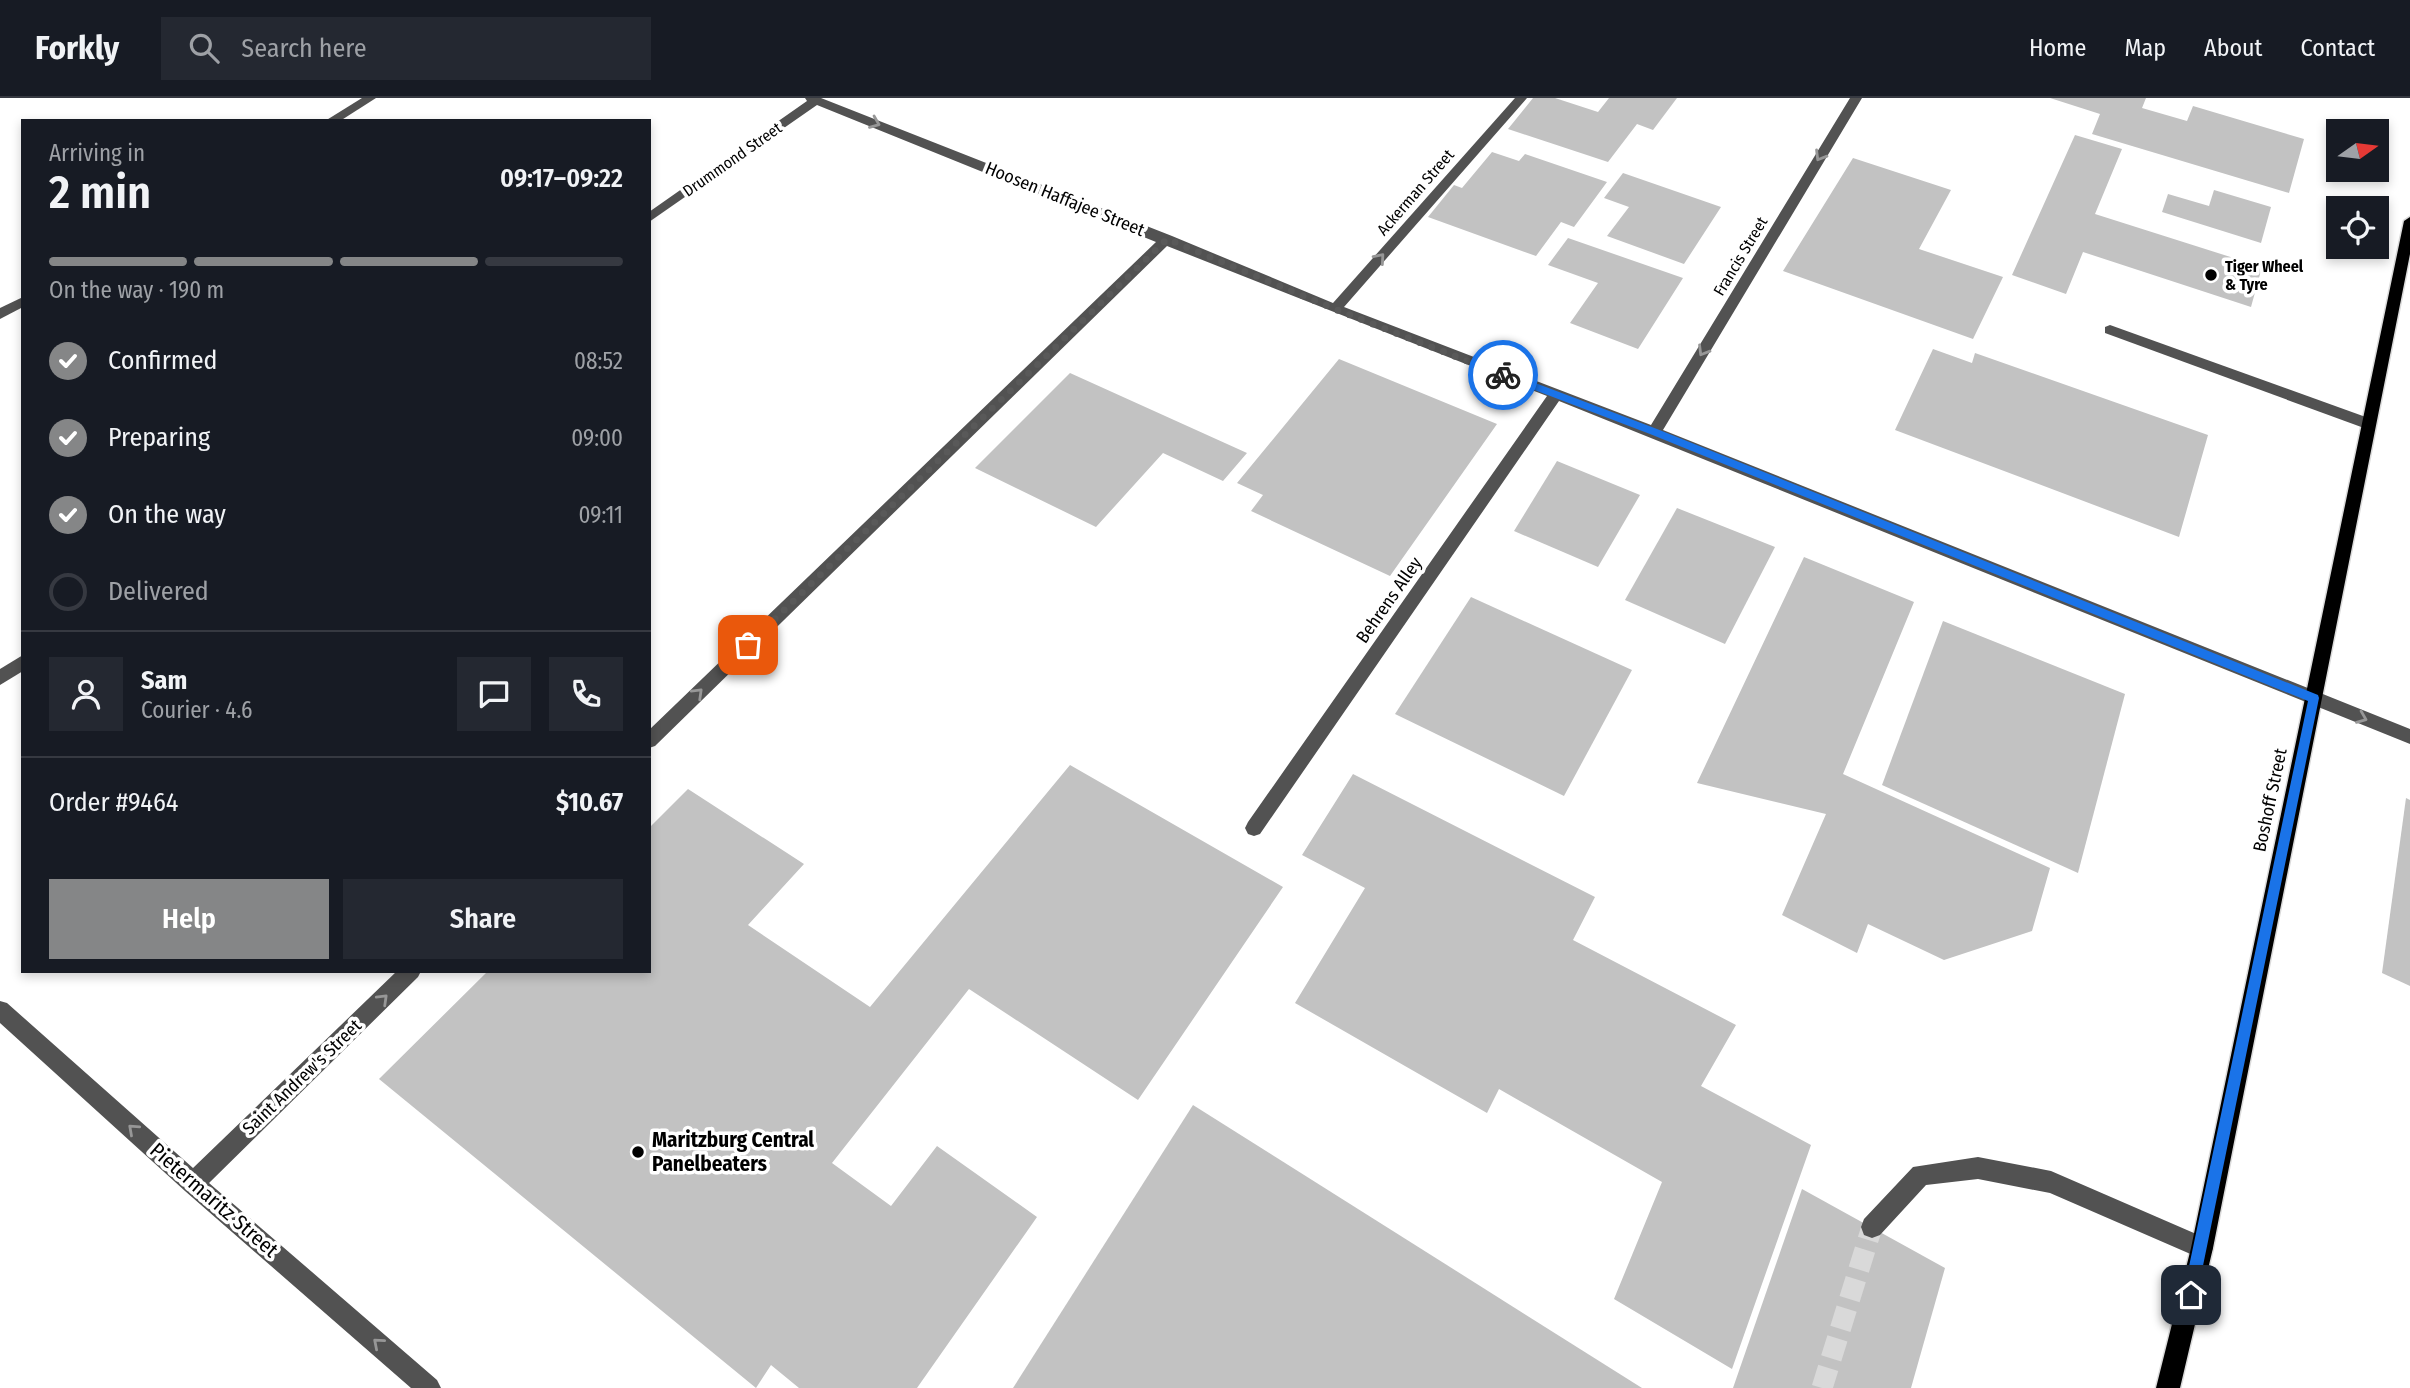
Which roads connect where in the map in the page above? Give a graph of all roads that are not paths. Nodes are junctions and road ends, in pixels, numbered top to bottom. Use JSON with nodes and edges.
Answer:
{"nodes":[{"id":1,"x":370,"y":98,"type":"edge"},
{"id":2,"x":1521,"y":98,"type":"edge"},
{"id":3,"x":1856,"y":98,"type":"edge"},
{"id":4,"x":814,"y":99,"type":"edge"},
{"id":5,"x":334,"y":119,"type":"edge"},
{"id":6,"x":651,"y":217,"type":"edge"},
{"id":7,"x":2410,"y":221,"type":"edge"},
{"id":8,"x":1167,"y":239,"type":"junction"},
{"id":9,"x":21,"y":302,"type":"edge"},
{"id":10,"x":1335,"y":309,"type":"junction"},
{"id":11,"x":0,"y":314,"type":"edge"},
{"id":12,"x":2110,"y":330,"type":"dead end"},
{"id":13,"x":1555,"y":395,"type":"junction"},
{"id":14,"x":2369,"y":424,"type":"junction"},
{"id":15,"x":1654,"y":432,"type":"junction"},
{"id":16,"x":21,"y":663,"type":"edge"},
{"id":17,"x":0,"y":678,"type":"edge"},
{"id":18,"x":2314,"y":698,"type":"junction"},
{"id":19,"x":2410,"y":737,"type":"edge"},
{"id":20,"x":651,"y":739,"type":"edge"},
{"id":21,"x":1254,"y":828,"type":"dead end"},
{"id":22,"x":409,"y":973,"type":"edge"},
{"id":23,"x":0,"y":1010,"type":"edge"},
{"id":24,"x":193,"y":1183,"type":"junction"},
{"id":25,"x":1872,"y":1227,"type":"tunnel mouth"},
{"id":26,"x":2202,"y":1248,"type":"junction"},
{"id":27,"x":429,"y":1388,"type":"edge"},
{"id":28,"x":2168,"y":1388,"type":"edge"}],
"edges":[{"from":1,"to":5,"type":"street"},
{"from":10,"to":2,"type":"street","name":"Ackerman Street","one_way":true},
{"from":3,"to":15,"type":"street","name":"Francis Street","one_way":true},
{"from":4,"to":6,"type":"street","name":"Drummond Street"},
{"from":4,"to":8,"type":"street","name":"Hoosen Haffajee Street","one_way":true},
{"from":7,"to":14,"type":"main road","name":"Boshoff Street"},
{"from":8,"to":10,"type":"street","name":"Hoosen Haffajee Street"},
{"from":20,"to":8,"type":"street","one_way":true},
{"from":9,"to":11,"type":"street"},
{"from":10,"to":13,"type":"street","name":"Hoosen Haffajee Street"},
{"from":12,"to":14,"type":"street"},
{"from":13,"to":15,"type":"street","name":"Hoosen Haffajee Street"},
{"from":13,"to":21,"type":"street","name":"Behrens Alley"},
{"from":14,"to":18,"type":"main road","name":"Boshoff Street"},
{"from":15,"to":18,"type":"street","name":"Hoosen Haffajee Street"},
{"from":16,"to":17,"type":"street"},
{"from":18,"to":19,"type":"street","name":"Hoosen Haffajee Street","one_way":true},
{"from":18,"to":26,"type":"main road","name":"Boshoff Street"},
{"from":24,"to":22,"type":"street","name":"Saint Andrew's Street","one_way":true},
{"from":24,"to":23,"type":"street","name":"Pietermaritz Street","one_way":true},
{"from":27,"to":24,"type":"street","name":"Pietermaritz Street","one_way":true},
{"from":25,"to":26,"type":"street"},
{"from":26,"to":28,"type":"main road","name":"Boshoff Street"}]}
